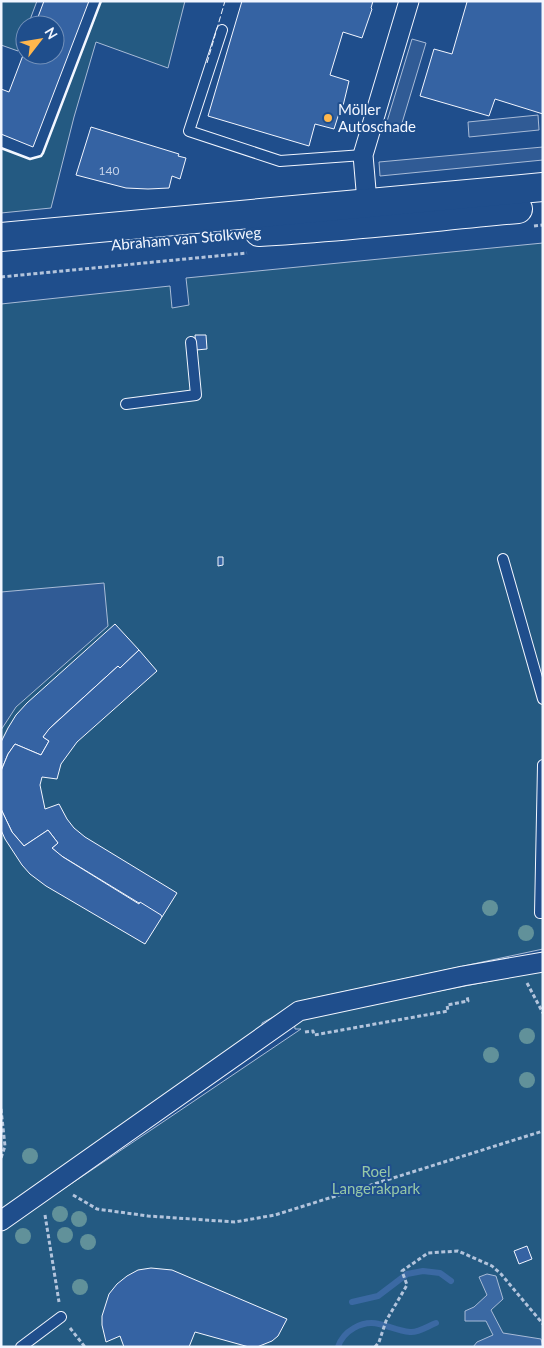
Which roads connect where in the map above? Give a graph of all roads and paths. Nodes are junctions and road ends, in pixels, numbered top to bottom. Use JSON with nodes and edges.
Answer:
{"nodes":[{"id":1,"x":409,"y":1,"type":"edge"},
{"id":2,"x":222,"y":30,"type":"dead end"},
{"id":3,"x":363,"y":155,"type":"junction"},
{"id":4,"x":543,"y":187,"type":"edge"},
{"id":5,"x":543,"y":206,"type":"edge"},
{"id":6,"x":369,"y":213,"type":"junction"},
{"id":7,"x":1,"y":237,"type":"edge"},
{"id":8,"x":1,"y":255,"type":"edge"},
{"id":9,"x":192,"y":342,"type":"dead end"},
{"id":10,"x":126,"y":404,"type":"dead end"},
{"id":11,"x":503,"y":559,"type":"dead end"},
{"id":12,"x":543,"y":700,"type":"edge"},
{"id":13,"x":543,"y":765,"type":"edge"},
{"id":14,"x":543,"y":913,"type":"edge"},
{"id":15,"x":543,"y":962,"type":"edge"},
{"id":16,"x":519,"y":967,"type":"junction"},
{"id":17,"x":463,"y":976,"type":"junction"},
{"id":18,"x":543,"y":1014,"type":"edge"},
{"id":19,"x":304,"y":1032,"type":"dead end"},
{"id":20,"x":1,"y":1109,"type":"edge"},
{"id":21,"x":543,"y":1131,"type":"edge"},
{"id":22,"x":1,"y":1158,"type":"edge"},
{"id":23,"x":50,"y":1186,"type":"junction"},
{"id":24,"x":1,"y":1221,"type":"edge"},
{"id":25,"x":61,"y":1317,"type":"junction"},
{"id":26,"x":543,"y":1324,"type":"edge"},
{"id":27,"x":21,"y":1347,"type":"edge"},
{"id":28,"x":85,"y":1347,"type":"edge"},
{"id":29,"x":374,"y":1347,"type":"edge"}],
"edges":[{"from":1,"to":3,"type":"street"},
{"from":2,"to":3,"type":"lane"},
{"from":3,"to":6,"type":"street"},
{"from":4,"to":6,"type":"street","name":"Abraham van Stolkweg"},
{"from":5,"to":6,"type":"street","name":"Abraham van Stolkweg"},
{"from":6,"to":7,"type":"street","name":"Abraham van Stolkweg"},
{"from":6,"to":8,"type":"street","name":"Abraham van Stolkweg"},
{"from":9,"to":10,"type":"lane"},
{"from":11,"to":12,"type":"lane"},
{"from":13,"to":14,"type":"lane"},
{"from":15,"to":16,"type":"street"},
{"from":16,"to":17,"type":"street"},
{"from":16,"to":18,"type":"path"},
{"from":17,"to":19,"type":"path"},
{"from":17,"to":23,"type":"street"},
{"from":20,"to":22,"type":"path"},
{"from":21,"to":23,"type":"path"},
{"from":23,"to":24,"type":"street"},
{"from":23,"to":25,"type":"path"},
{"from":25,"to":27,"type":"lane"},
{"from":25,"to":28,"type":"path"},
{"from":26,"to":29,"type":"path"}]}
